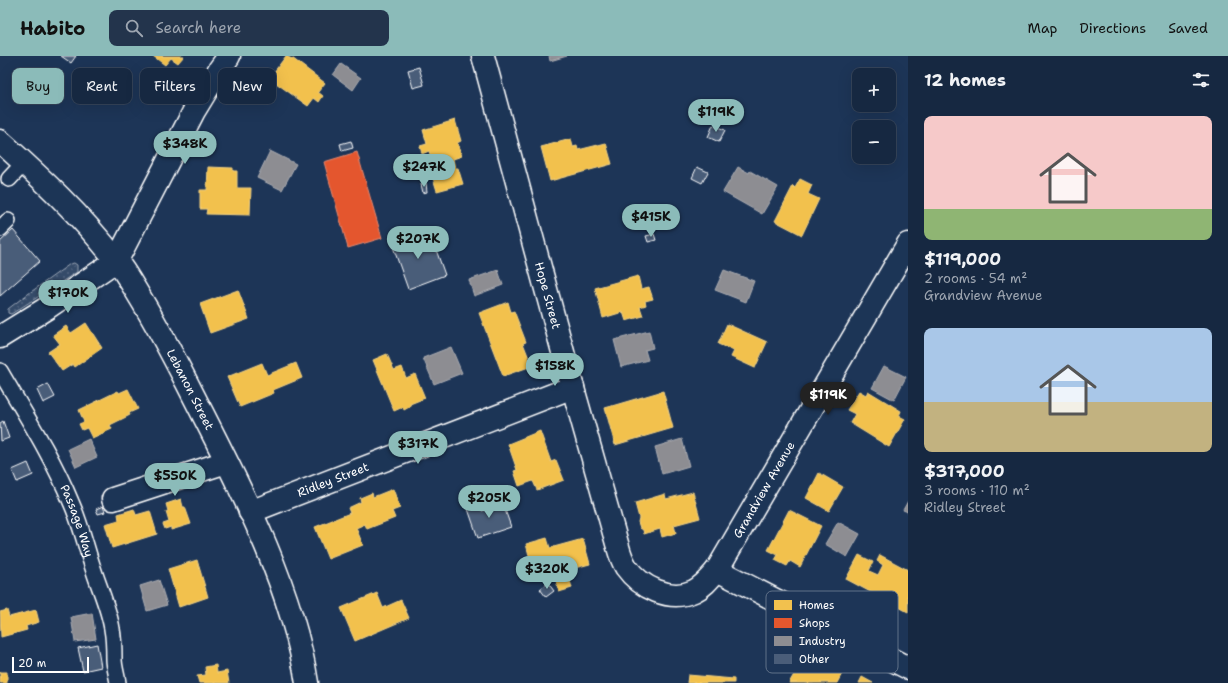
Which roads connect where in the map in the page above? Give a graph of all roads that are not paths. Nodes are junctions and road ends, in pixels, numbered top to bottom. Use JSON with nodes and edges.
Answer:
{"nodes":[{"id":1,"x":229,"y":56,"type":"edge"},
{"id":2,"x":483,"y":56,"type":"edge"},
{"id":3,"x":0,"y":141,"type":"edge"},
{"id":4,"x":24,"y":163,"type":"junction"},
{"id":5,"x":9,"y":179,"type":"dead end"},
{"id":6,"x":908,"y":244,"type":"edge"},
{"id":7,"x":116,"y":260,"type":"junction"},
{"id":8,"x":0,"y":337,"type":"edge"},
{"id":9,"x":0,"y":372,"type":"edge"},
{"id":10,"x":573,"y":387,"type":"junction"},
{"id":11,"x":226,"y":462,"type":"junction"},
{"id":12,"x":113,"y":499,"type":"dead end"},
{"id":13,"x":250,"y":512,"type":"junction"},
{"id":14,"x":717,"y":570,"type":"junction"},
{"id":15,"x":766,"y":595,"type":"edge"},
{"id":16,"x":898,"y":663,"type":"edge"},
{"id":17,"x":908,"y":668,"type":"edge"},
{"id":18,"x":118,"y":683,"type":"edge"},
{"id":19,"x":306,"y":683,"type":"edge"}],
"edges":[{"from":1,"to":7,"type":"main road"},
{"from":2,"to":10,"type":"main road","name":"Hope Street"},
{"from":3,"to":4,"type":"main road","name":"Lebanon Street"},
{"from":4,"to":5,"type":"lane"},
{"from":4,"to":7,"type":"main road","name":"Lebanon Street"},
{"from":6,"to":14,"type":"main road","name":"Grandview Avenue"},
{"from":7,"to":8,"type":"main road"},
{"from":7,"to":11,"type":"main road","name":"Lebanon Street"},
{"from":9,"to":18,"type":"lane","name":"Passage Way"},
{"from":10,"to":13,"type":"main road","name":"Ridley Street"},
{"from":10,"to":14,"type":"main road","name":"Hope Street"},
{"from":11,"to":12,"type":"main road"},
{"from":11,"to":13,"type":"main road","name":"Lebanon Street"},
{"from":13,"to":19,"type":"main road","name":"Lebanon Street"},
{"from":14,"to":15,"type":"main road"},
{"from":16,"to":17,"type":"main road"}]}
